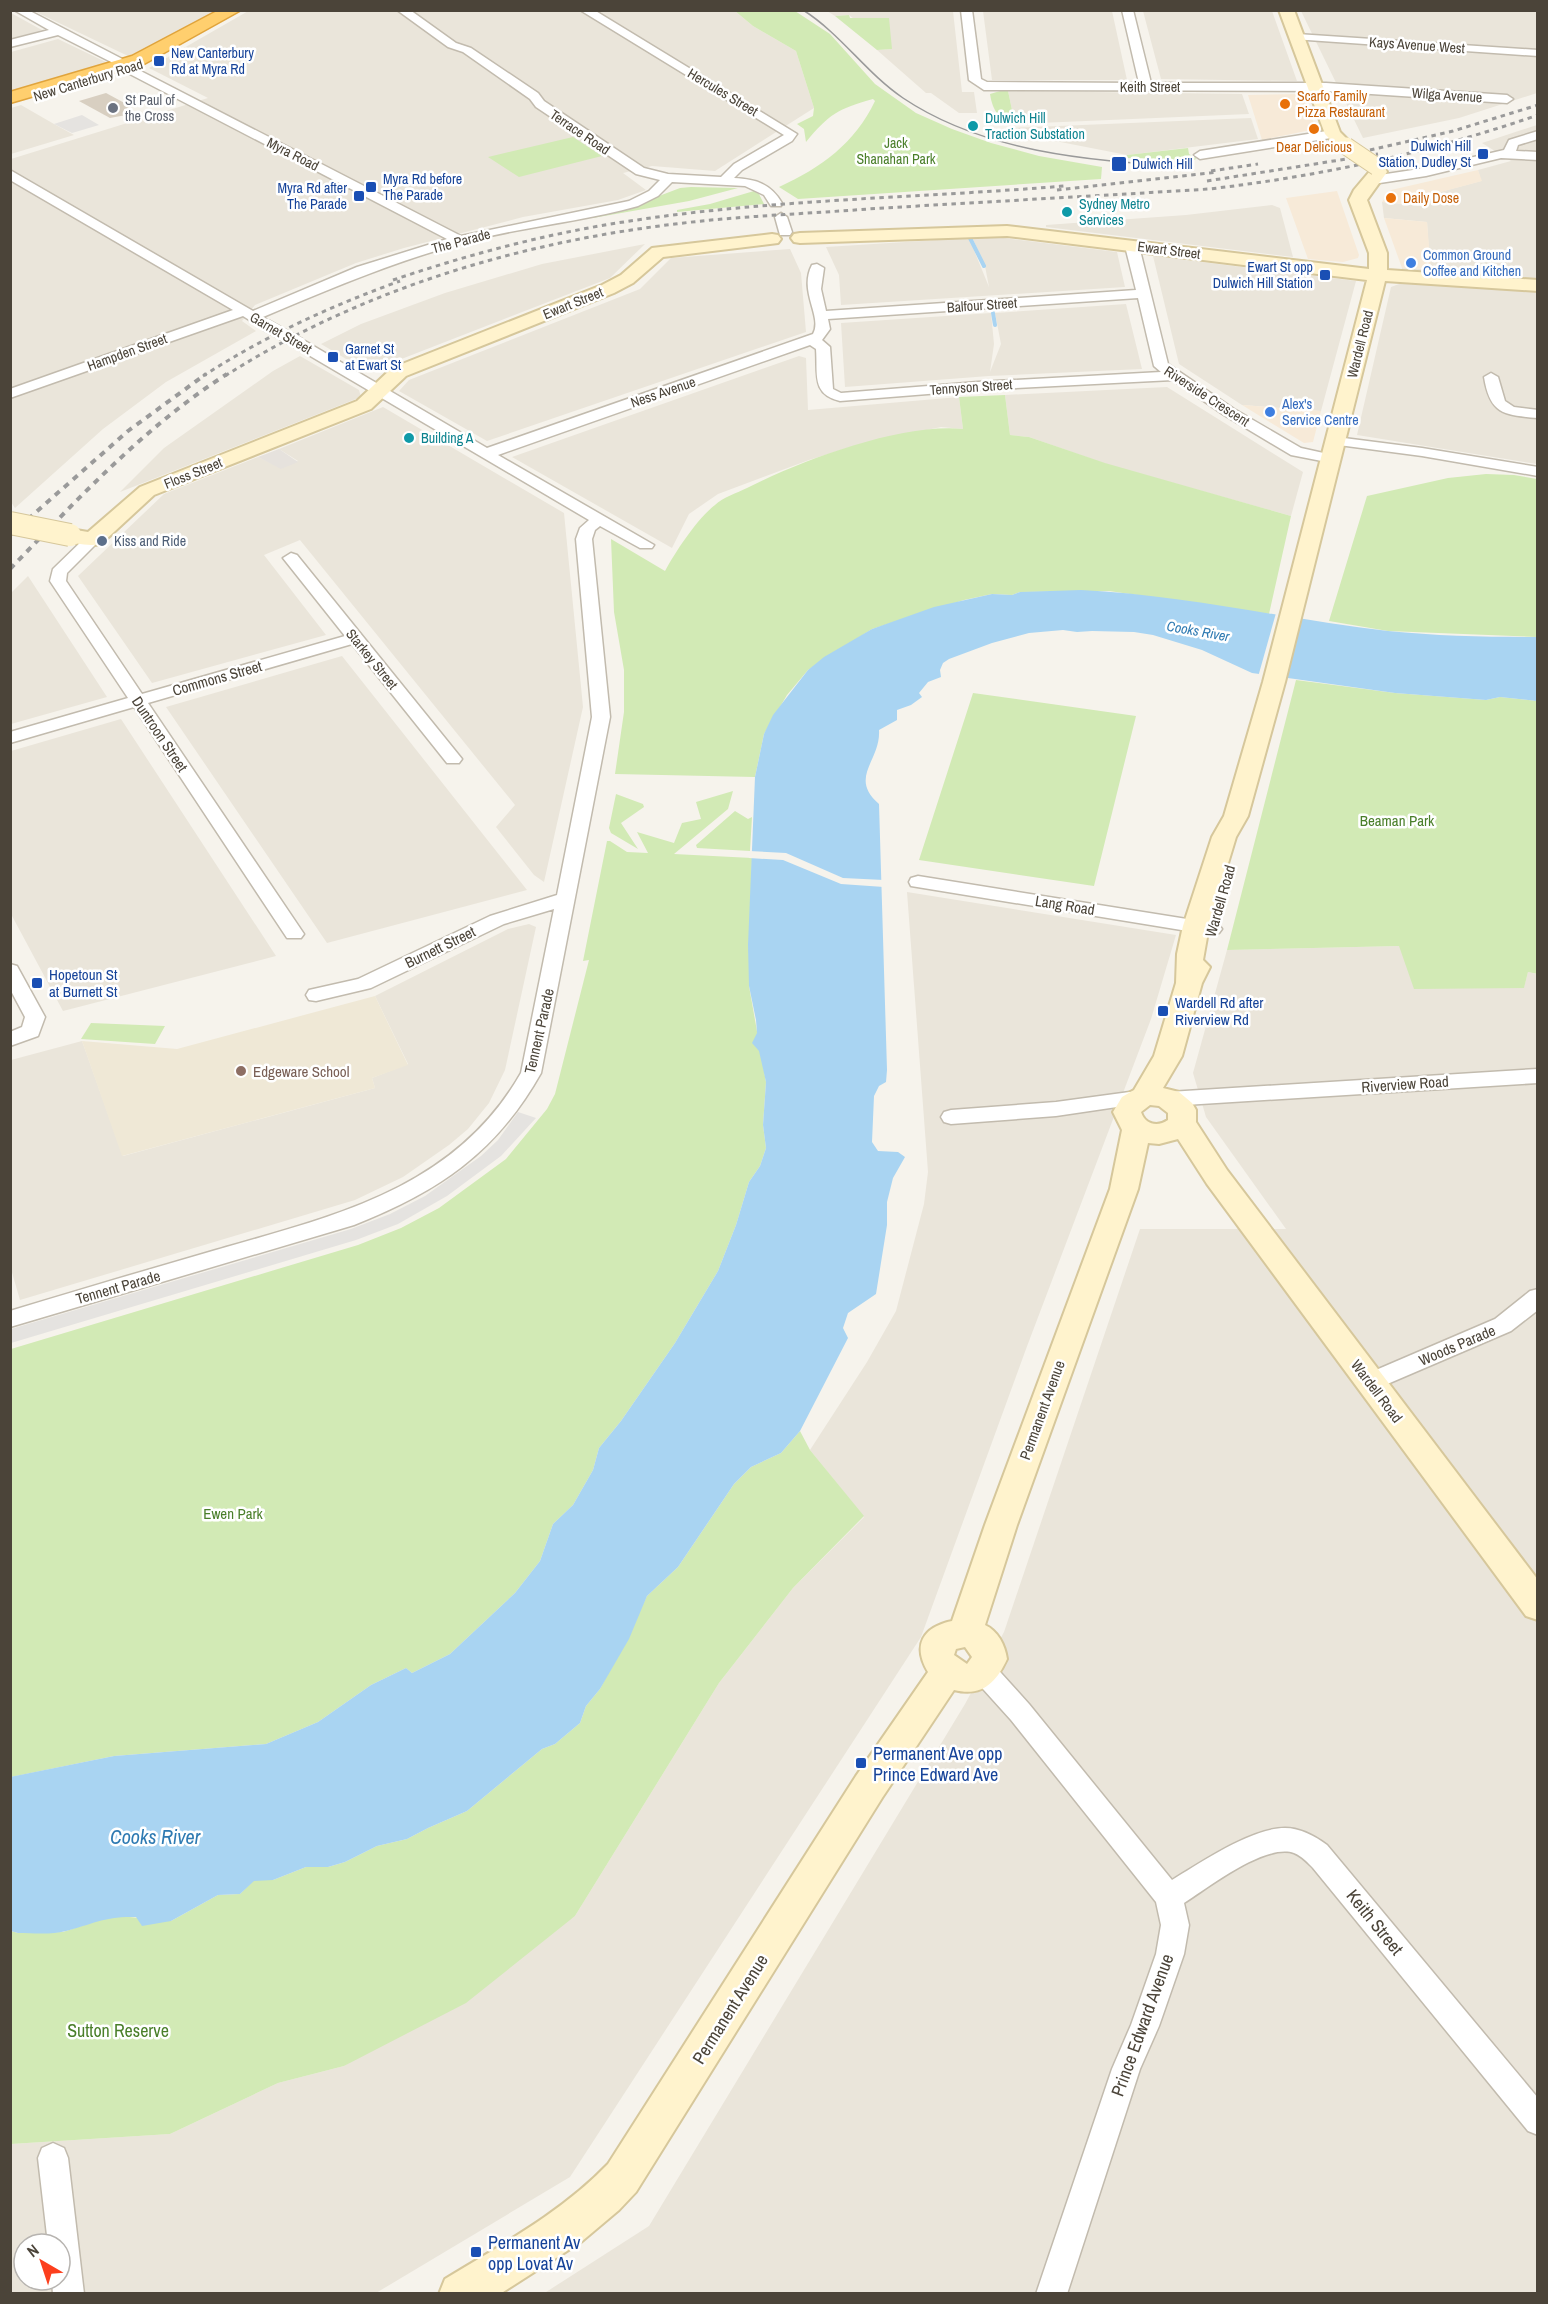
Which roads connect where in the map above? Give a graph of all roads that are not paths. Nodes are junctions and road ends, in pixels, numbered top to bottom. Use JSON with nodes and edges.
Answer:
{"nodes":[{"id":1,"x":19,"y":10,"type":"edge"},
{"id":2,"x":233,"y":10,"type":"edge"},
{"id":3,"x":402,"y":10,"type":"edge"},
{"id":4,"x":585,"y":10,"type":"edge"},
{"id":5,"x":966,"y":10,"type":"edge"},
{"id":6,"x":1127,"y":10,"type":"edge"},
{"id":7,"x":1287,"y":10,"type":"edge"},
{"id":8,"x":59,"y":31,"type":"junction"},
{"id":9,"x":1297,"y":38,"type":"junction"},
{"id":10,"x":10,"y":44,"type":"edge"},
{"id":11,"x":1538,"y":53,"type":"edge"},
{"id":12,"x":127,"y":67,"type":"junction"},
{"id":13,"x":1146,"y":87,"type":"junction"},
{"id":14,"x":1315,"y":87,"type":"junction"},
{"id":15,"x":1507,"y":99,"type":"dead end"},
{"id":16,"x":10,"y":101,"type":"edge"},
{"id":17,"x":1333,"y":134,"type":"junction"},
{"id":18,"x":1538,"y":135,"type":"edge"},
{"id":19,"x":1509,"y":154,"type":"junction"},
{"id":20,"x":1200,"y":155,"type":"dead end"},
{"id":21,"x":1538,"y":156,"type":"edge"},
{"id":22,"x":1375,"y":173,"type":"junction"},
{"id":23,"x":10,"y":174,"type":"edge"},
{"id":24,"x":668,"y":178,"type":"junction"},
{"id":25,"x":725,"y":180,"type":"junction"},
{"id":26,"x":776,"y":203,"type":"dead end"},
{"id":27,"x":459,"y":240,"type":"junction"},
{"id":28,"x":1132,"y":246,"type":"junction"},
{"id":29,"x":1378,"y":254,"type":"junction"},
{"id":30,"x":814,"y":262,"type":"dead end"},
{"id":31,"x":1327,"y":269,"type":"junction"},
{"id":32,"x":1377,"y":275,"type":"junction"},
{"id":33,"x":1538,"y":286,"type":"edge"},
{"id":34,"x":1143,"y":294,"type":"junction"},
{"id":35,"x":248,"y":314,"type":"junction"},
{"id":36,"x":822,"y":315,"type":"junction"},
{"id":37,"x":812,"y":340,"type":"junction"},
{"id":38,"x":1175,"y":376,"type":"junction"},
{"id":39,"x":1491,"y":376,"type":"dead end"},
{"id":40,"x":380,"y":390,"type":"junction"},
{"id":41,"x":10,"y":394,"type":"edge"},
{"id":42,"x":1538,"y":414,"type":"edge"},
{"id":43,"x":1334,"y":450,"type":"junction"},
{"id":44,"x":485,"y":454,"type":"junction"},
{"id":45,"x":1538,"y":472,"type":"edge"},
{"id":46,"x":599,"y":519,"type":"junction"},
{"id":47,"x":10,"y":523,"type":"edge"},
{"id":48,"x":93,"y":539,"type":"junction"},
{"id":49,"x":646,"y":545,"type":"dead end"},
{"id":50,"x":291,"y":558,"type":"dead end"},
{"id":51,"x":355,"y":638,"type":"junction"},
{"id":52,"x":137,"y":701,"type":"junction"},
{"id":53,"x":10,"y":738,"type":"edge"},
{"id":54,"x":453,"y":759,"type":"dead end"},
{"id":55,"x":918,"y":882,"type":"dead end"},
{"id":56,"x":565,"y":899,"type":"junction"},
{"id":57,"x":1196,"y":926,"type":"junction"},
{"id":58,"x":294,"y":934,"type":"dead end"},
{"id":59,"x":10,"y":970,"type":"edge"},
{"id":60,"x":316,"y":995,"type":"dead end"},
{"id":61,"x":10,"y":1041,"type":"edge"},
{"id":62,"x":1538,"y":1076,"type":"edge"},
{"id":63,"x":1157,"y":1114,"type":"junction"},
{"id":64,"x":951,"y":1117,"type":"dead end"},
{"id":65,"x":1538,"y":1297,"type":"edge"},
{"id":66,"x":10,"y":1319,"type":"edge"},
{"id":67,"x":1370,"y":1382,"type":"junction"},
{"id":68,"x":1538,"y":1606,"type":"edge"},
{"id":69,"x":965,"y":1671,"type":"junction"},
{"id":70,"x":1169,"y":1897,"type":"junction"},
{"id":71,"x":1538,"y":2121,"type":"edge"},
{"id":72,"x":53,"y":2158,"type":"dead end"},
{"id":73,"x":69,"y":2294,"type":"edge"},
{"id":74,"x":460,"y":2294,"type":"edge"},
{"id":75,"x":1051,"y":2294,"type":"edge"}],
"edges":[{"from":1,"to":8,"type":"street","name":"Myra Road"},
{"from":2,"to":12,"type":"highway","name":"New Canterbury Road"},
{"from":3,"to":24,"type":"street","name":"Terrace Road"},
{"from":4,"to":25,"type":"street","name":"Hercules Street"},
{"from":5,"to":13,"type":"street","name":"Keith Street"},
{"from":6,"to":13,"type":"street"},
{"from":7,"to":9,"type":"main road"},
{"from":8,"to":10,"type":"street"},
{"from":8,"to":12,"type":"street","name":"Myra Road"},
{"from":9,"to":11,"type":"street","name":"Kays Avenue West"},
{"from":9,"to":14,"type":"main road"},
{"from":12,"to":16,"type":"highway","name":"New Canterbury Road"},
{"from":12,"to":27,"type":"street","name":"Myra Road"},
{"from":13,"to":14,"type":"street","name":"Keith Street"},
{"from":14,"to":15,"type":"street","name":"Wilga Avenue"},
{"from":14,"to":17,"type":"main road"},
{"from":17,"to":20,"type":"street"},
{"from":17,"to":22,"type":"main road","bridge":true},
{"from":18,"to":19,"type":"street"},
{"from":19,"to":21,"type":"street"},
{"from":19,"to":22,"type":"street"},
{"from":22,"to":29,"type":"main road","name":"Wardell Road"},
{"from":23,"to":35,"type":"street","name":"Garnet Street"},
{"from":24,"to":25,"type":"street","name":"Terrace Road"},
{"from":24,"to":27,"type":"street","name":"The Parade"},
{"from":25,"to":26,"type":"street","name":"Terrace Road"},
{"from":27,"to":35,"type":"street","name":"The Parade"},
{"from":28,"to":31,"type":"main road","name":"Ewart Street"},
{"from":28,"to":34,"type":"street","name":"Riverside Crescent"},
{"from":28,"to":40,"type":"main road","name":"Ewart Street"},
{"from":29,"to":31,"type":"main road"},
{"from":29,"to":32,"type":"main road","name":"Wardell Road"},
{"from":30,"to":36,"type":"street"},
{"from":31,"to":32,"type":"main road","name":"Ewart Street"},
{"from":32,"to":33,"type":"main road","name":"Ewart Street"},
{"from":32,"to":43,"type":"main road","name":"Wardell Road"},
{"from":34,"to":36,"type":"street","name":"Balfour Street"},
{"from":34,"to":38,"type":"street","name":"Riverside Crescent"},
{"from":35,"to":40,"type":"street","name":"Garnet Street","bridge":true},
{"from":35,"to":41,"type":"street","name":"Hampden Street"},
{"from":36,"to":37,"type":"street"},
{"from":37,"to":38,"type":"street","name":"Tennyson Street"},
{"from":37,"to":44,"type":"street","name":"Ness Avenue"},
{"from":38,"to":43,"type":"street","name":"Riverside Crescent"},
{"from":39,"to":42,"type":"street"},
{"from":40,"to":44,"type":"street","name":"Garnet Street"},
{"from":40,"to":48,"type":"main road","name":"Floss Street"},
{"from":43,"to":45,"type":"street","name":"Riverside Crescent"},
{"from":43,"to":57,"type":"main road","name":"Wardell Road"},
{"from":44,"to":46,"type":"street","name":"Garnet Street"},
{"from":46,"to":49,"type":"street","name":"Garnet Street"},
{"from":46,"to":56,"type":"street","name":"Tennent Parade"},
{"from":47,"to":48,"type":"main road","bridge":true},
{"from":48,"to":52,"type":"street","name":"Duntroon Street"},
{"from":50,"to":51,"type":"street","name":"Starkey Street"},
{"from":51,"to":52,"type":"street","name":"Commons Street"},
{"from":51,"to":54,"type":"street","name":"Starkey Street"},
{"from":52,"to":53,"type":"street","name":"Commons Street"},
{"from":52,"to":58,"type":"street","name":"Duntroon Street"},
{"from":55,"to":57,"type":"street","name":"Lang Road"},
{"from":56,"to":60,"type":"street","name":"Burnett Street"},
{"from":56,"to":66,"type":"street","name":"Tennent Parade"},
{"from":57,"to":63,"type":"main road","name":"Wardell Road"},
{"from":59,"to":61,"type":"street"},
{"from":62,"to":63,"type":"street","name":"Riverview Road"},
{"from":63,"to":64,"type":"street"},
{"from":63,"to":67,"type":"main road","name":"Wardell Road"},
{"from":63,"to":69,"type":"main road","name":"Permanent Avenue"},
{"from":65,"to":67,"type":"street","name":"Woods Parade"},
{"from":67,"to":68,"type":"main road","name":"Wardell Road"},
{"from":69,"to":70,"type":"street","name":"Prince Edward Avenue"},
{"from":69,"to":74,"type":"main road","name":"Permanent Avenue"},
{"from":70,"to":71,"type":"street","name":"Keith Street"},
{"from":70,"to":75,"type":"street","name":"Prince Edward Avenue"},
{"from":72,"to":73,"type":"street"}]}
